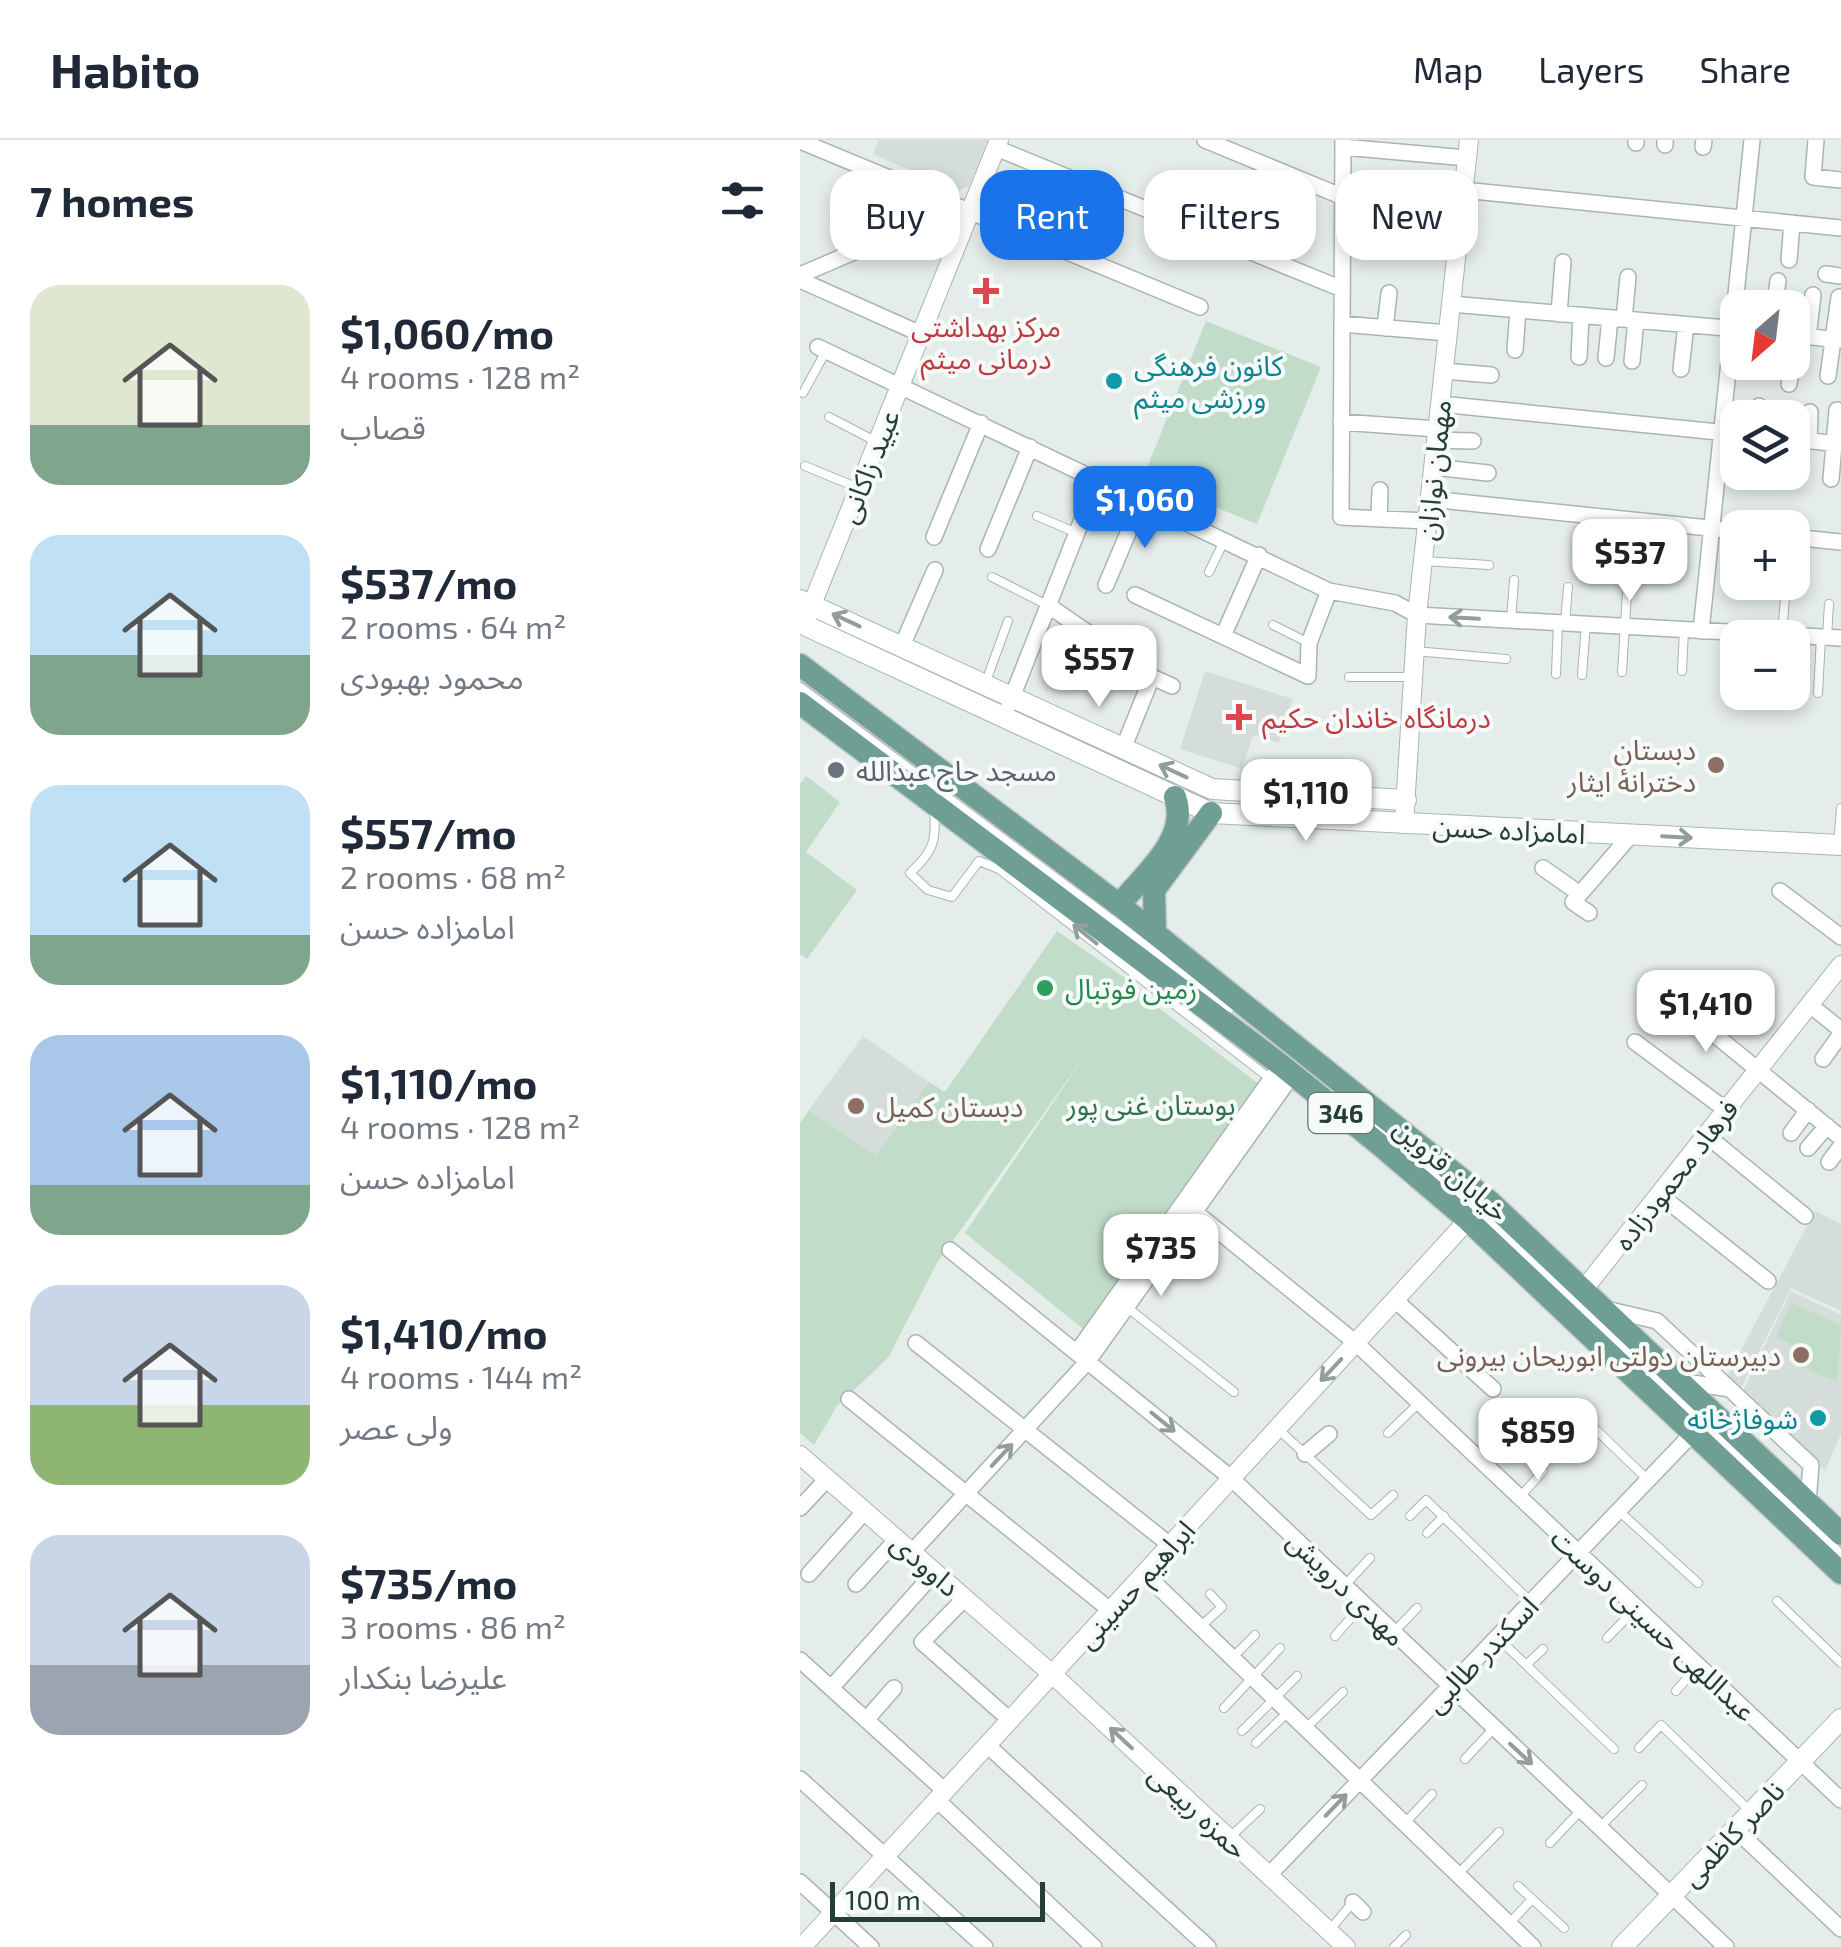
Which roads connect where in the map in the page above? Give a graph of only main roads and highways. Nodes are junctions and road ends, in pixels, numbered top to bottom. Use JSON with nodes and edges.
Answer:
{"nodes":[{"id":1,"x":806,"y":602,"type":"edge"},
{"id":2,"x":802,"y":624,"type":"edge"},
{"id":3,"x":800,"y":665,"type":"edge"},
{"id":4,"x":800,"y":703,"type":"edge"},
{"id":5,"x":1175,"y":797,"type":"junction"},
{"id":6,"x":1406,"y":800,"type":"road end"},
{"id":7,"x":1211,"y":813,"type":"junction"},
{"id":8,"x":1840,"y":845,"type":"edge"},
{"id":9,"x":1119,"y":905,"type":"junction"},
{"id":10,"x":1156,"y":933,"type":"junction"},
{"id":11,"x":1841,"y":1534,"type":"edge"},
{"id":12,"x":1841,"y":1573,"type":"edge"},
{"id":13,"x":1841,"y":1719,"type":"edge"},
{"id":14,"x":1622,"y":1947,"type":"edge"}],
"edges":[{"from":6,"to":1,"type":"main road","name":"امامزاده حسن","one_way":true},
{"from":2,"to":5,"type":"main road","name":"امامزاده حسن"},
{"from":3,"to":9,"type":"main road","name":"خیابان قزوین","number":"346"},
{"from":4,"to":12,"type":"main road","name":"خیابان قزوین","number":"346"},
{"from":5,"to":7,"type":"main road","name":"امامزاده حسن"},
{"from":5,"to":9,"type":"main road"},
{"from":7,"to":8,"type":"main road","name":"امامزاده حسن","one_way":true},
{"from":7,"to":10,"type":"main road"},
{"from":9,"to":10,"type":"main road","name":"خیابان قزوین","number":"346"},
{"from":10,"to":11,"type":"main road","name":"خیابان قزوین","number":"346"},
{"from":13,"to":14,"type":"main road","name":"ناصر کاظمی"}]}
